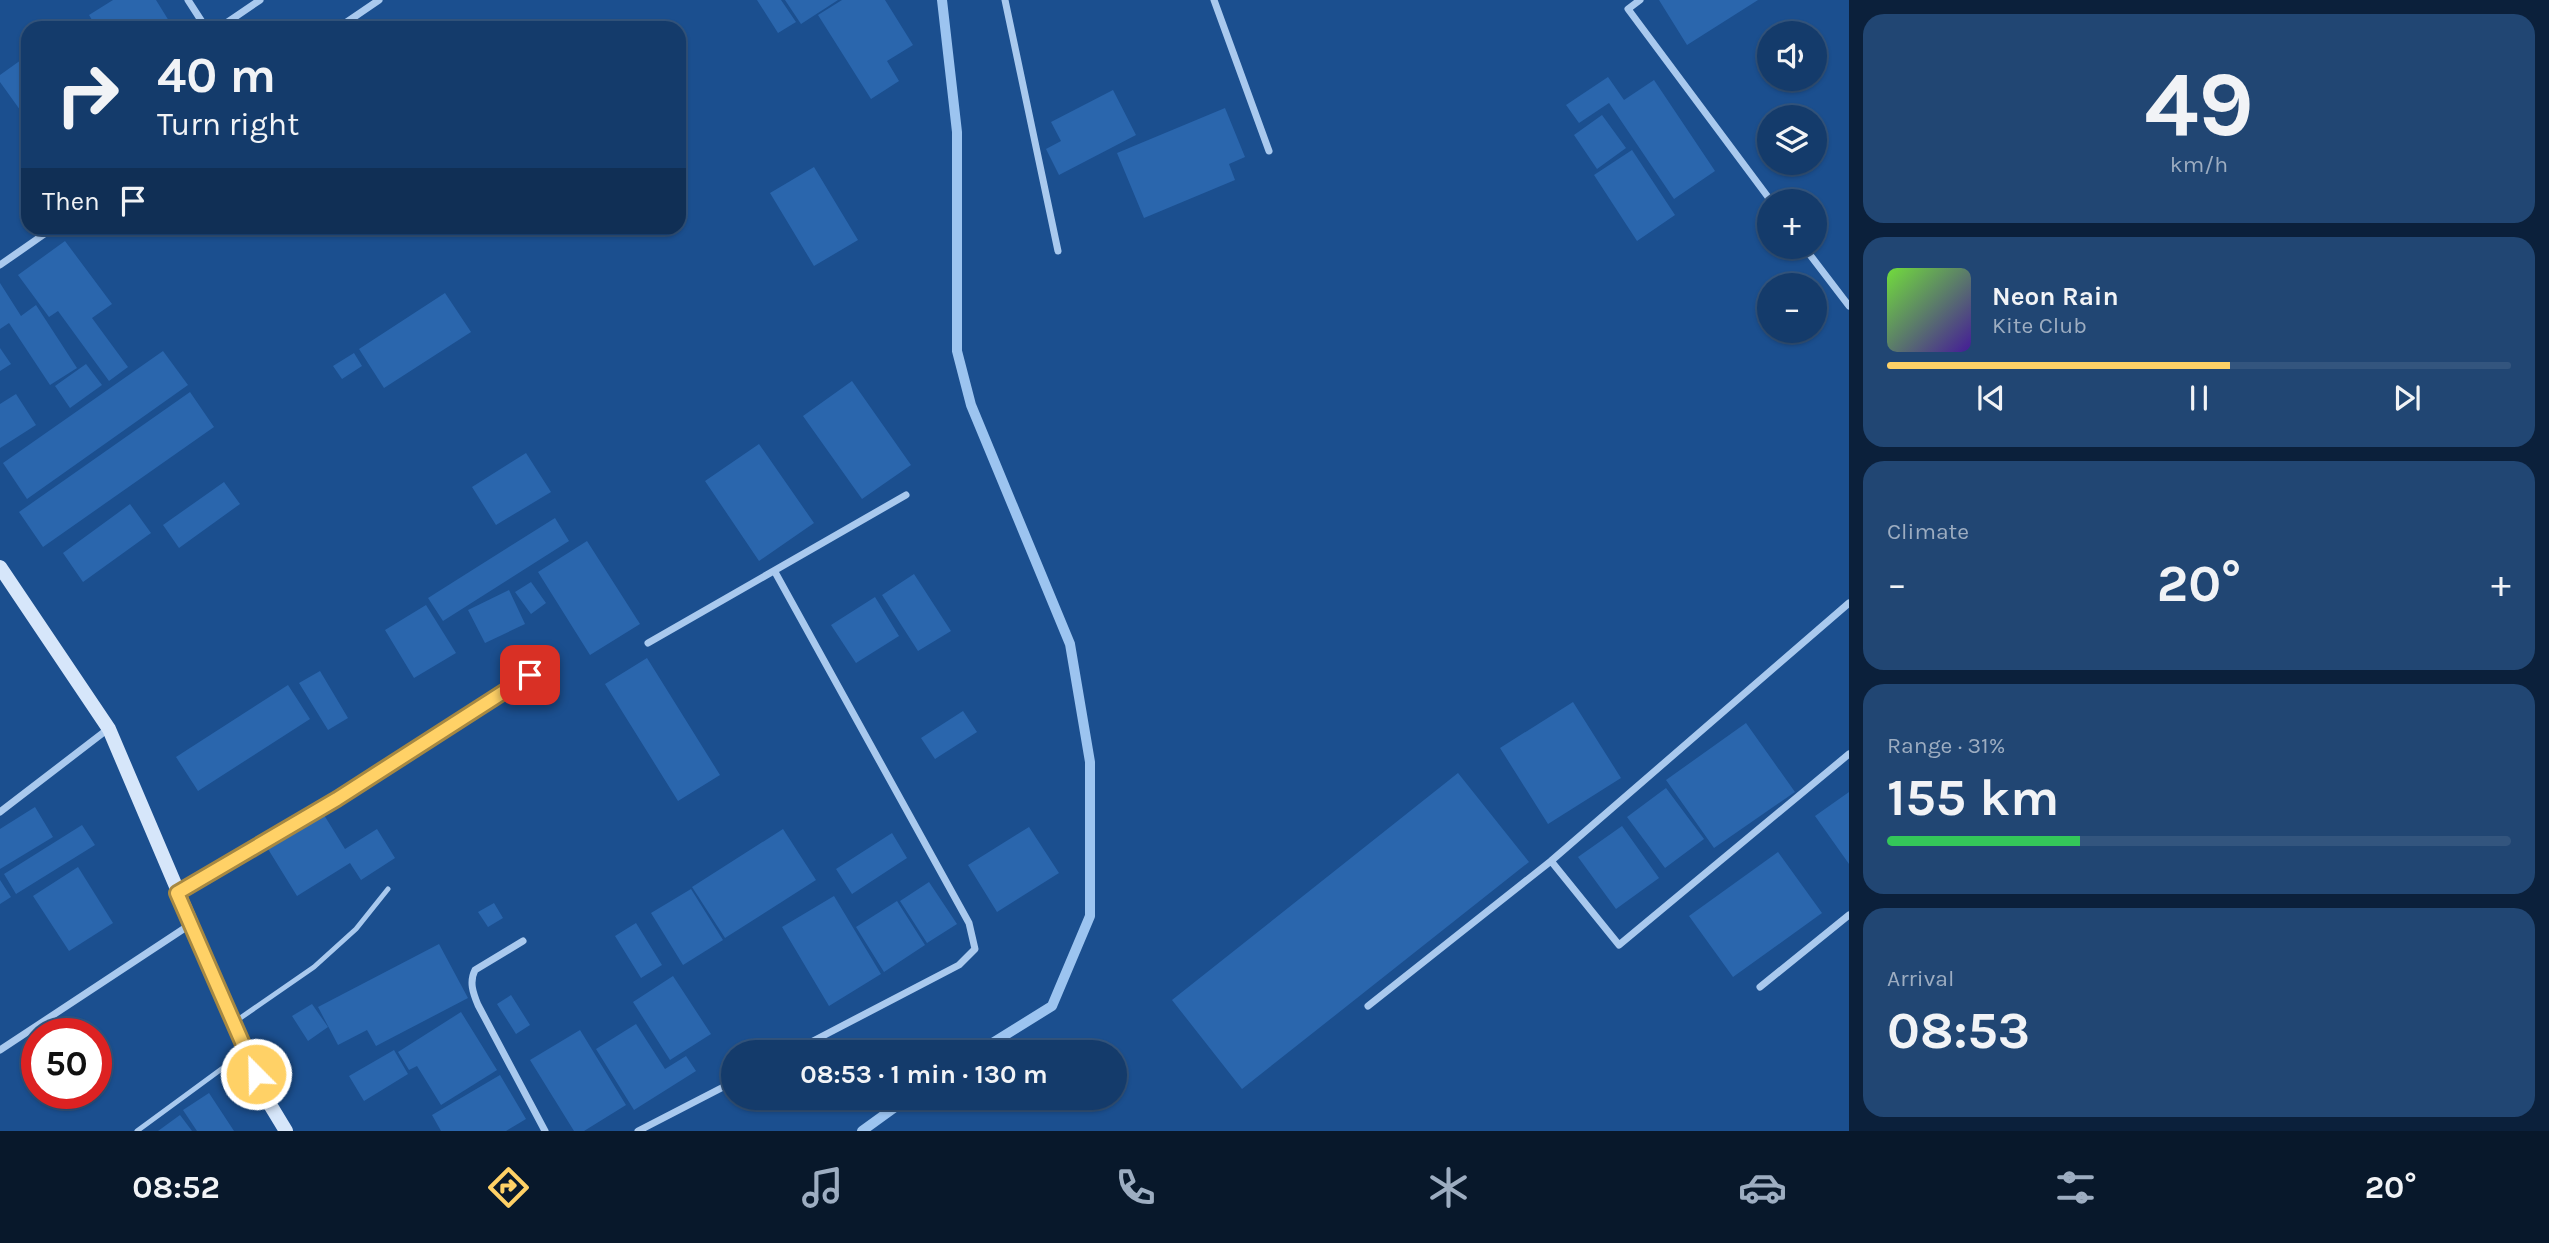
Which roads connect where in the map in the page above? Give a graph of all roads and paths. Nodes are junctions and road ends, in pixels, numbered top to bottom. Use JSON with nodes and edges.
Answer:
{"nodes":[{"id":1,"x":188,"y":0,"type":"edge"},
{"id":2,"x":260,"y":0,"type":"edge"},
{"id":3,"x":379,"y":0,"type":"edge"},
{"id":4,"x":1005,"y":0,"type":"edge"},
{"id":5,"x":1214,"y":0,"type":"edge"},
{"id":6,"x":1640,"y":0,"type":"edge"},
{"id":7,"x":202,"y":21,"type":"edge"},
{"id":8,"x":229,"y":21,"type":"edge"},
{"id":9,"x":348,"y":21,"type":"edge"},
{"id":10,"x":1269,"y":151,"type":"dead end"},
{"id":11,"x":1762,"y":189,"type":"edge"},
{"id":12,"x":43,"y":235,"type":"edge"},
{"id":13,"x":1058,"y":251,"type":"dead end"},
{"id":14,"x":1813,"y":259,"type":"edge"},
{"id":15,"x":0,"y":265,"type":"edge"},
{"id":16,"x":1849,"y":306,"type":"edge"},
{"id":17,"x":906,"y":495,"type":"dead end"},
{"id":18,"x":0,"y":567,"type":"edge"},
{"id":19,"x":775,"y":572,"type":"junction"},
{"id":20,"x":1849,"y":603,"type":"edge"},
{"id":21,"x":648,"y":643,"type":"dead end"},
{"id":22,"x":530,"y":675,"type":"dead end"},
{"id":23,"x":109,"y":729,"type":"junction"},
{"id":24,"x":1849,"y":754,"type":"edge"},
{"id":25,"x":0,"y":812,"type":"edge"},
{"id":26,"x":1551,"y":860,"type":"junction"},
{"id":27,"x":388,"y":889,"type":"dead end"},
{"id":28,"x":177,"y":893,"type":"junction"},
{"id":29,"x":1849,"y":915,"type":"edge"},
{"id":30,"x":191,"y":925,"type":"junction"},
{"id":31,"x":523,"y":941,"type":"dead end"},
{"id":32,"x":1760,"y":987,"type":"dead end"},
{"id":33,"x":1368,"y":1006,"type":"dead end"},
{"id":34,"x":234,"y":1023,"type":"junction"},
{"id":35,"x":815,"y":1040,"type":"edge"},
{"id":36,"x":0,"y":1050,"type":"edge"},
{"id":37,"x":246,"y":1051,"type":"junction"},
{"id":38,"x":721,"y":1088,"type":"edge"},
{"id":39,"x":137,"y":1131,"type":"edge"},
{"id":40,"x":286,"y":1131,"type":"edge"},
{"id":41,"x":545,"y":1131,"type":"edge"},
{"id":42,"x":638,"y":1131,"type":"edge"}],
"edges":[{"from":1,"to":7,"type":"street"},
{"from":2,"to":8,"type":"street"},
{"from":3,"to":9,"type":"street"},
{"from":4,"to":13,"type":"street"},
{"from":5,"to":10,"type":"street"},
{"from":6,"to":11,"type":"street"},
{"from":12,"to":15,"type":"street"},
{"from":14,"to":16,"type":"street"},
{"from":17,"to":19,"type":"street"},
{"from":18,"to":23,"type":"main road"},
{"from":19,"to":21,"type":"street"},
{"from":19,"to":35,"type":"street"},
{"from":20,"to":26,"type":"street"},
{"from":22,"to":28,"type":"street"},
{"from":23,"to":25,"type":"street"},
{"from":23,"to":28,"type":"main road"},
{"from":24,"to":26,"type":"street"},
{"from":26,"to":33,"type":"street"},
{"from":27,"to":34,"type":"lane"},
{"from":28,"to":30,"type":"main road"},
{"from":29,"to":32,"type":"street"},
{"from":30,"to":34,"type":"main road"},
{"from":30,"to":36,"type":"street"},
{"from":31,"to":41,"type":"street"},
{"from":34,"to":37,"type":"main road"},
{"from":37,"to":39,"type":"lane"},
{"from":37,"to":40,"type":"main road"},
{"from":38,"to":42,"type":"street"}]}
